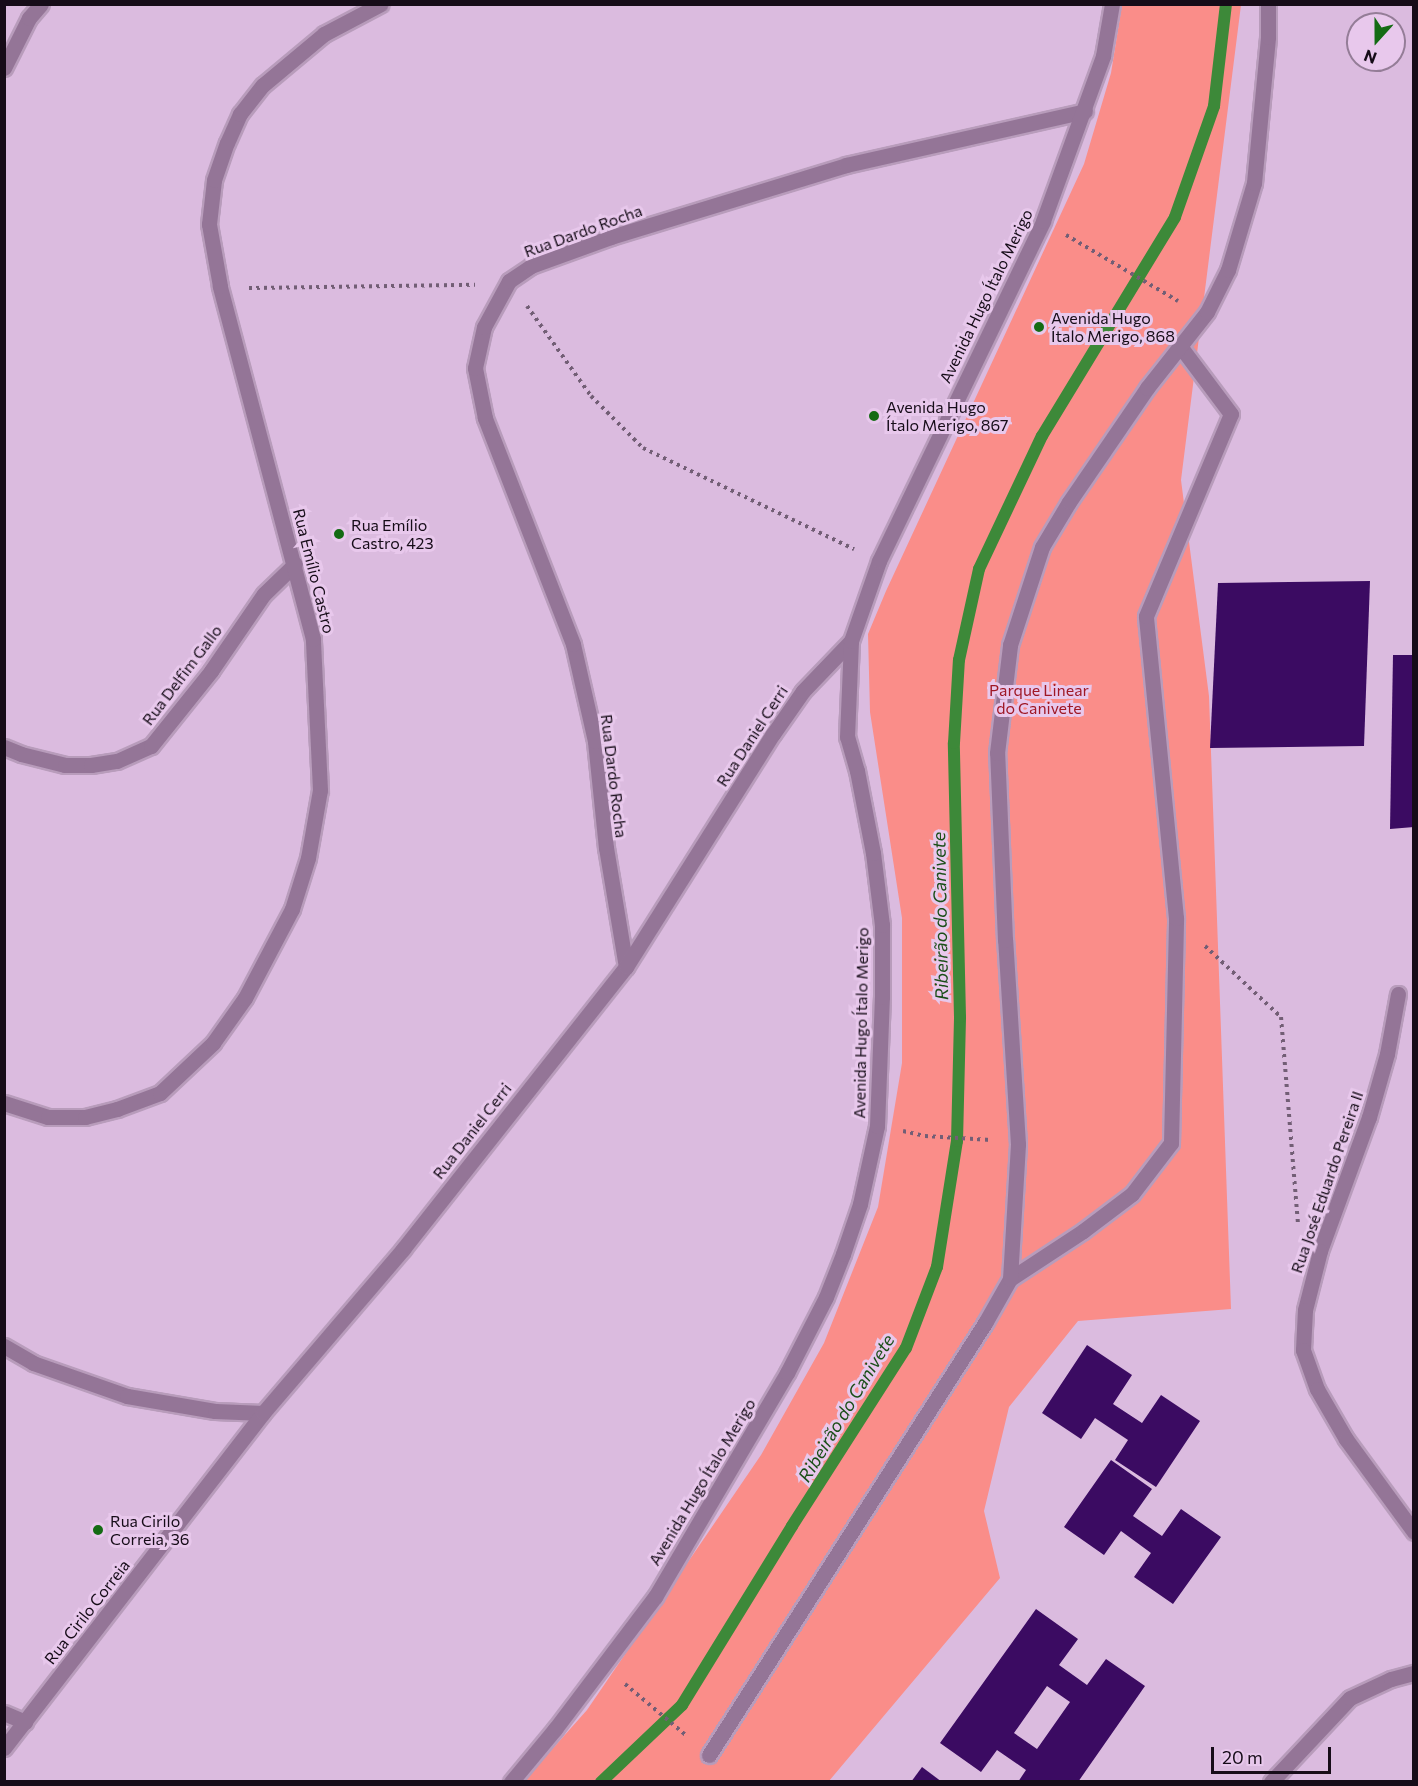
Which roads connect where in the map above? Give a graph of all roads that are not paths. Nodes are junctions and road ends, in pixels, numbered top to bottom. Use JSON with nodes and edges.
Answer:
{"nodes":[{"id":1,"x":41,"y":4,"type":"edge"},
{"id":2,"x":381,"y":4,"type":"edge"},
{"id":3,"x":1112,"y":4,"type":"edge"},
{"id":4,"x":1269,"y":4,"type":"edge"},
{"id":5,"x":4,"y":69,"type":"edge"},
{"id":6,"x":1085,"y":111,"type":"junction"},
{"id":7,"x":1180,"y":346,"type":"junction"},
{"id":8,"x":295,"y":564,"type":"junction"},
{"id":9,"x":851,"y":641,"type":"junction"},
{"id":10,"x":4,"y":747,"type":"edge"},
{"id":11,"x":626,"y":967,"type":"junction"},
{"id":12,"x":1398,"y":994,"type":"dead end"},
{"id":13,"x":4,"y":1103,"type":"edge"},
{"id":14,"x":1010,"y":1279,"type":"junction"},
{"id":15,"x":4,"y":1346,"type":"edge"},
{"id":16,"x":264,"y":1413,"type":"junction"},
{"id":17,"x":1413,"y":1532,"type":"edge"},
{"id":18,"x":1413,"y":1673,"type":"edge"},
{"id":19,"x":4,"y":1713,"type":"edge"},
{"id":20,"x":25,"y":1722,"type":"junction"},
{"id":21,"x":4,"y":1748,"type":"edge"},
{"id":22,"x":709,"y":1755,"type":"dead end"},
{"id":23,"x":511,"y":1782,"type":"edge"},
{"id":24,"x":1271,"y":1782,"type":"edge"}],
"edges":[{"from":1,"to":5,"type":"street"},
{"from":2,"to":8,"type":"street","name":"Rua Emílio Castro"},
{"from":3,"to":6,"type":"street","name":"Avenida Hugo Ítalo Merigo"},
{"from":4,"to":7,"type":"street"},
{"from":6,"to":9,"type":"street","name":"Avenida Hugo Ítalo Merigo"},
{"from":6,"to":11,"type":"street","name":"Rua Dardo Rocha"},
{"from":7,"to":14,"type":"street"},
{"from":7,"to":14,"type":"street"},
{"from":8,"to":10,"type":"street","name":"Rua Delfim Gallo"},
{"from":8,"to":13,"type":"street","name":"Rua Emílio Castro"},
{"from":9,"to":11,"type":"street","name":"Rua Daniel Cerri"},
{"from":9,"to":23,"type":"street","name":"Avenida Hugo Ítalo Merigo"},
{"from":11,"to":16,"type":"street","name":"Rua Daniel Cerri"},
{"from":12,"to":17,"type":"street","name":"Rua José Eduardo Pereira II"},
{"from":14,"to":22,"type":"street"},
{"from":15,"to":16,"type":"street"},
{"from":16,"to":20,"type":"street","name":"Rua Cirilo Correia"},
{"from":18,"to":24,"type":"street"},
{"from":19,"to":20,"type":"street"},
{"from":20,"to":21,"type":"street","name":"Rua Cirilo Correia"}]}
